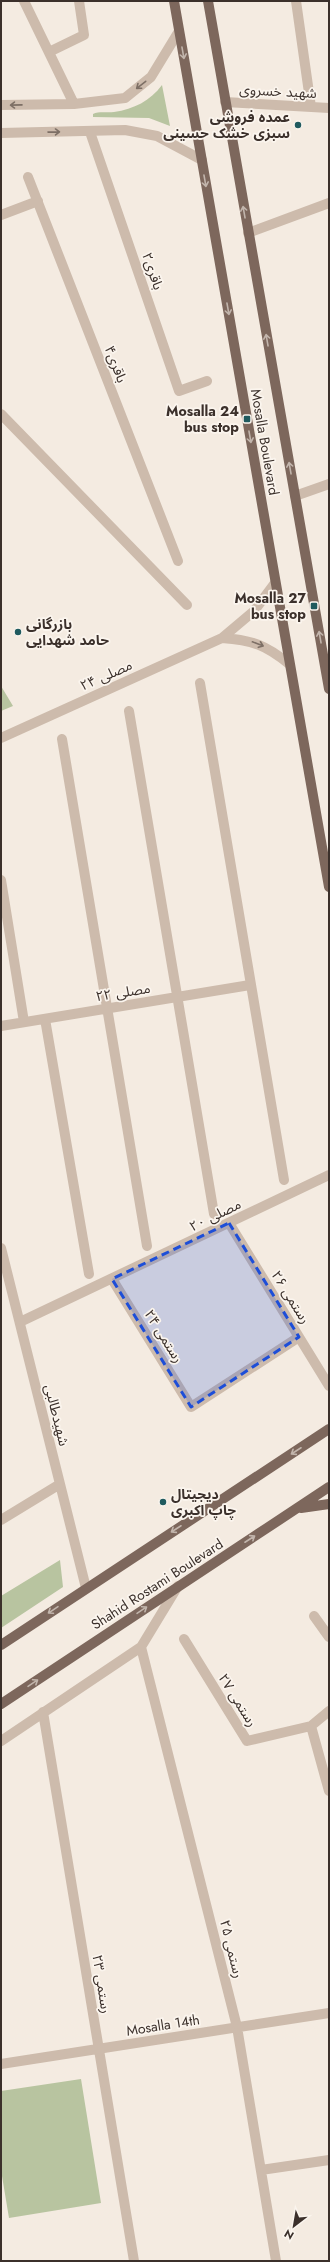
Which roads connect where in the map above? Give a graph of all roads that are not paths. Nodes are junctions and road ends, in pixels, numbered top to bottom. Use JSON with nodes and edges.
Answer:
{"nodes":[{"id":1,"x":24,"y":1,"type":"edge"},
{"id":2,"x":79,"y":1,"type":"edge"},
{"id":3,"x":174,"y":1,"type":"edge"},
{"id":4,"x":208,"y":1,"type":"edge"},
{"id":5,"x":296,"y":1,"type":"edge"},
{"id":6,"x":179,"y":31,"type":"junction"},
{"id":7,"x":49,"y":52,"type":"junction"},
{"id":8,"x":225,"y":102,"type":"junction"},
{"id":9,"x":74,"y":104,"type":"junction"},
{"id":10,"x":1,"y":105,"type":"edge"},
{"id":11,"x":312,"y":107,"type":"junction"},
{"id":12,"x":329,"y":108,"type":"edge"},
{"id":13,"x":90,"y":132,"type":"junction"},
{"id":14,"x":1,"y":133,"type":"edge"},
{"id":15,"x":202,"y":160,"type":"junction"},
{"id":16,"x":28,"y":177,"type":"dead end"},
{"id":17,"x":38,"y":201,"type":"junction"},
{"id":18,"x":329,"y":203,"type":"edge"},
{"id":19,"x":1,"y":215,"type":"edge"},
{"id":20,"x":248,"y":233,"type":"junction"},
{"id":21,"x":207,"y":380,"type":"dead end"},
{"id":22,"x":1,"y":414,"type":"edge"},
{"id":23,"x":329,"y":484,"type":"edge"},
{"id":24,"x":295,"y":496,"type":"junction"},
{"id":25,"x":178,"y":561,"type":"dead end"},
{"id":26,"x":275,"y":583,"type":"junction"},
{"id":27,"x":187,"y":605,"type":"dead end"},
{"id":28,"x":222,"y":638,"type":"junction"},
{"id":29,"x":289,"y":664,"type":"junction"},
{"id":30,"x":200,"y":683,"type":"dead end"},
{"id":31,"x":329,"y":685,"type":"edge"},
{"id":32,"x":129,"y":711,"type":"dead end"},
{"id":33,"x":1,"y":738,"type":"edge"},
{"id":34,"x":62,"y":739,"type":"dead end"},
{"id":35,"x":1,"y":880,"type":"edge"},
{"id":36,"x":329,"y":887,"type":"edge"},
{"id":37,"x":250,"y":985,"type":"junction"},
{"id":38,"x":176,"y":998,"type":"junction"},
{"id":39,"x":106,"y":1009,"type":"junction"},
{"id":40,"x":45,"y":1019,"type":"junction"},
{"id":41,"x":24,"y":1022,"type":"junction"},
{"id":42,"x":1,"y":1026,"type":"edge"},
{"id":43,"x":329,"y":1175,"type":"edge"},
{"id":44,"x":284,"y":1180,"type":"dead end"},
{"id":45,"x":214,"y":1214,"type":"dead end"},
{"id":46,"x":229,"y":1223,"type":"junction"},
{"id":47,"x":147,"y":1246,"type":"dead end"},
{"id":48,"x":1,"y":1248,"type":"edge"},
{"id":49,"x":89,"y":1274,"type":"dead end"},
{"id":50,"x":112,"y":1279,"type":"junction"},
{"id":51,"x":5,"y":1285,"type":"edge"},
{"id":52,"x":20,"y":1322,"type":"junction"},
{"id":53,"x":299,"y":1337,"type":"junction"},
{"id":54,"x":329,"y":1386,"type":"edge"},
{"id":55,"x":329,"y":1429,"type":"edge"},
{"id":56,"x":60,"y":1484,"type":"junction"},
{"id":57,"x":329,"y":1487,"type":"edge"},
{"id":58,"x":329,"y":1504,"type":"edge"},
{"id":59,"x":297,"y":1509,"type":"junction"},
{"id":60,"x":1,"y":1520,"type":"edge"},
{"id":61,"x":178,"y":1586,"type":"junction"},
{"id":62,"x":86,"y":1588,"type":"junction"},
{"id":63,"x":314,"y":1616,"type":"dead end"},
{"id":64,"x":329,"y":1637,"type":"edge"},
{"id":65,"x":184,"y":1639,"type":"dead end"},
{"id":66,"x":1,"y":1645,"type":"edge"},
{"id":67,"x":141,"y":1647,"type":"junction"},
{"id":68,"x":1,"y":1704,"type":"edge"},
{"id":69,"x":329,"y":1710,"type":"edge"},
{"id":70,"x":43,"y":1712,"type":"junction"},
{"id":71,"x":311,"y":1726,"type":"junction"},
{"id":72,"x":1,"y":1741,"type":"edge"},
{"id":73,"x":329,"y":1791,"type":"edge"},
{"id":74,"x":329,"y":2013,"type":"edge"},
{"id":75,"x":237,"y":2027,"type":"junction"},
{"id":76,"x":99,"y":2049,"type":"junction"},
{"id":77,"x":1,"y":2064,"type":"edge"},
{"id":78,"x":329,"y":2160,"type":"edge"},
{"id":79,"x":261,"y":2170,"type":"junction"},
{"id":80,"x":134,"y":2261,"type":"edge"},
{"id":81,"x":276,"y":2261,"type":"edge"}],
"edges":[{"from":1,"to":7,"type":"street"},
{"from":2,"to":7,"type":"street"},
{"from":3,"to":6,"type":"main road","name":"Mosalla Boulevard"},
{"from":4,"to":8,"type":"main road","name":"Mosalla Boulevard"},
{"from":5,"to":11,"type":"street"},
{"from":6,"to":9,"type":"street","one_way":true},
{"from":6,"to":15,"type":"main road","name":"Mosalla Boulevard","one_way":true},
{"from":7,"to":9,"type":"street"},
{"from":8,"to":11,"type":"street","name":"شهید خسروی"},
{"from":20,"to":8,"type":"main road","name":"Mosalla Boulevard","one_way":true},
{"from":9,"to":10,"type":"street","one_way":true},
{"from":11,"to":12,"type":"street","name":"شهید خسروی"},
{"from":14,"to":13,"type":"street","one_way":true},
{"from":13,"to":15,"type":"street"},
{"from":13,"to":21,"type":"street","name":"باقری۲"},
{"from":15,"to":26,"type":"main road","name":"Mosalla Boulevard","one_way":true},
{"from":16,"to":17,"type":"street","name":"باقری۴"},
{"from":17,"to":19,"type":"street"},
{"from":17,"to":25,"type":"street","name":"باقری۴"},
{"from":18,"to":20,"type":"street"},
{"from":24,"to":20,"type":"main road","name":"Mosalla Boulevard","one_way":true},
{"from":22,"to":27,"type":"street"},
{"from":23,"to":24,"type":"street"},
{"from":31,"to":24,"type":"main road","name":"Mosalla Boulevard","one_way":true},
{"from":26,"to":28,"type":"street"},
{"from":26,"to":29,"type":"main road","name":"Mosalla Boulevard"},
{"from":28,"to":29,"type":"street","one_way":true},
{"from":28,"to":33,"type":"street","name":"مصلی ۲۴"},
{"from":29,"to":36,"type":"main road","name":"Mosalla Boulevard"},
{"from":30,"to":37,"type":"street"},
{"from":32,"to":38,"type":"street"},
{"from":34,"to":39,"type":"street"},
{"from":35,"to":41,"type":"street"},
{"from":37,"to":38,"type":"street","name":"مصلی ۲۲"},
{"from":37,"to":44,"type":"street"},
{"from":38,"to":39,"type":"street","name":"مصلی ۲۲"},
{"from":38,"to":45,"type":"street"},
{"from":39,"to":40,"type":"street","name":"مصلی ۲۲"},
{"from":39,"to":47,"type":"street"},
{"from":40,"to":41,"type":"street","name":"مصلی ۲۲"},
{"from":40,"to":49,"type":"street"},
{"from":41,"to":42,"type":"street","name":"مصلی ۲۲"},
{"from":43,"to":46,"type":"street","name":"مصلی ۲۰"},
{"from":46,"to":50,"type":"street","name":"مصلی ۲۰"},
{"from":46,"to":53,"type":"street","name":"رستمی ۲۶"},
{"from":48,"to":51,"type":"street","name":"شهیدطالبی"},
{"from":50,"to":52,"type":"street","name":"مصلی ۲۰"},
{"from":50,"to":53,"type":"street","name":"رستمی ۲۴"},
{"from":51,"to":52,"type":"street","name":"شهیدطالبی"},
{"from":52,"to":56,"type":"street","name":"شهیدطالبی"},
{"from":53,"to":54,"type":"street","name":"رستمی ۲۶"},
{"from":55,"to":62,"type":"main road","one_way":true},
{"from":56,"to":60,"type":"street"},
{"from":56,"to":62,"type":"street","name":"شهیدطالبی"},
{"from":57,"to":59,"type":"main road","name":"Shahid Rostami Boulevard"},
{"from":58,"to":59,"type":"main road"},
{"from":61,"to":59,"type":"main road","name":"Shahid Rostami Boulevard","one_way":true},
{"from":61,"to":67,"type":"street"},
{"from":68,"to":61,"type":"main road","name":"Shahid Rostami Boulevard","one_way":true},
{"from":62,"to":66,"type":"main road","one_way":true},
{"from":63,"to":64,"type":"street"},
{"from":65,"to":71,"type":"street","name":"رستمی ۲۷"},
{"from":67,"to":70,"type":"street"},
{"from":67,"to":75,"type":"street","name":"رستمی ۲۵"},
{"from":69,"to":71,"type":"street"},
{"from":70,"to":72,"type":"street"},
{"from":70,"to":76,"type":"street","name":"رستمی ۲۳"},
{"from":71,"to":73,"type":"street"},
{"from":74,"to":75,"type":"street","name":"Mosalla 14th"},
{"from":75,"to":76,"type":"street","name":"Mosalla 14th"},
{"from":75,"to":79,"type":"street","name":"رستمی ۲۵"},
{"from":76,"to":77,"type":"street","name":"Mosalla 14th"},
{"from":76,"to":80,"type":"street","name":"رستمی ۲۳"},
{"from":78,"to":79,"type":"street"},
{"from":79,"to":81,"type":"street","name":"رستمی ۲۵"}]}
